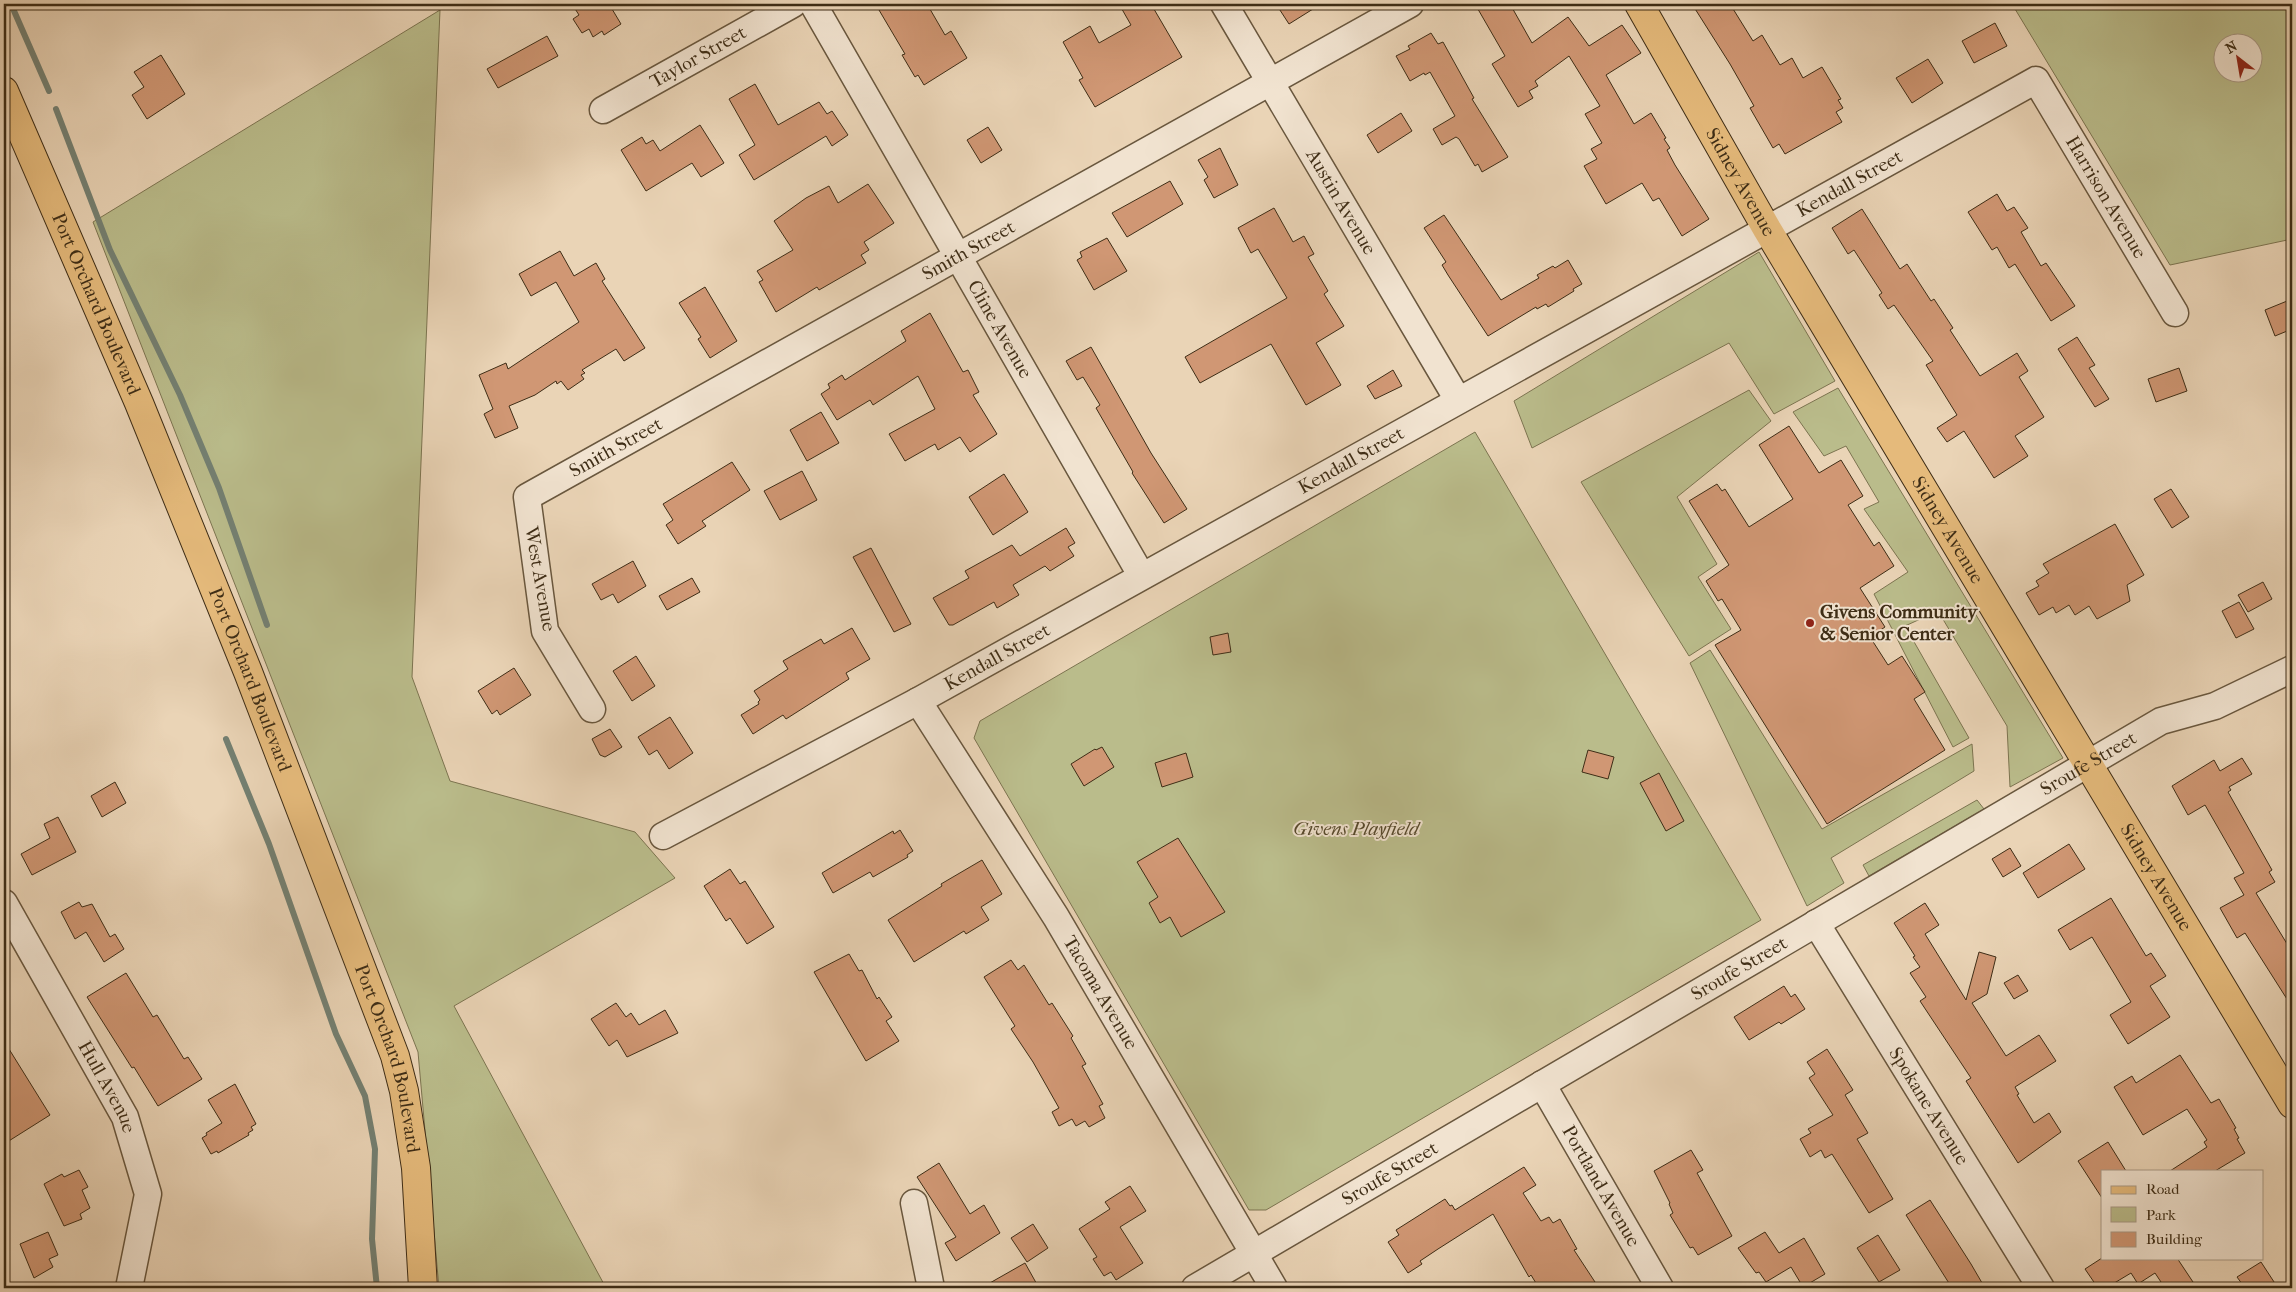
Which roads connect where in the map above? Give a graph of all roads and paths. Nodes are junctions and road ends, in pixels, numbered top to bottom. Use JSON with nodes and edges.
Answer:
{"nodes":[{"id":1,"x":793,"y":4,"type":"edge"},
{"id":2,"x":813,"y":4,"type":"edge"},
{"id":3,"x":1224,"y":4,"type":"edge"},
{"id":4,"x":1410,"y":4,"type":"edge"},
{"id":5,"x":1639,"y":4,"type":"edge"},
{"id":6,"x":2036,"y":80,"type":"joint"},
{"id":7,"x":1272,"y":83,"type":"junction"},
{"id":8,"x":4,"y":91,"type":"edge"},
{"id":9,"x":603,"y":110,"type":"dead end"},
{"id":10,"x":1767,"y":229,"type":"junction"},
{"id":11,"x":957,"y":255,"type":"junction"},
{"id":12,"x":2175,"y":314,"type":"dead end"},
{"id":13,"x":1458,"y":400,"type":"junction"},
{"id":14,"x":527,"y":497,"type":"joint"},
{"id":15,"x":1141,"y":576,"type":"junction"},
{"id":16,"x":2292,"y":668,"type":"edge"},
{"id":17,"x":918,"y":702,"type":"junction"},
{"id":18,"x":592,"y":710,"type":"dead end"},
{"id":19,"x":2086,"y":764,"type":"junction"},
{"id":20,"x":664,"y":836,"type":"dead end"},
{"id":21,"x":4,"y":902,"type":"edge"},
{"id":22,"x":1816,"y":923,"type":"junction"},
{"id":23,"x":1542,"y":1084,"type":"junction"},
{"id":24,"x":2292,"y":1104,"type":"edge"},
{"id":25,"x":914,"y":1203,"type":"dead end"},
{"id":26,"x":1253,"y":1254,"type":"junction"},
{"id":27,"x":129,"y":1288,"type":"edge"},
{"id":28,"x":423,"y":1288,"type":"edge"},
{"id":29,"x":931,"y":1288,"type":"edge"},
{"id":30,"x":1195,"y":1288,"type":"edge"},
{"id":31,"x":1274,"y":1288,"type":"edge"},
{"id":32,"x":1660,"y":1288,"type":"edge"},
{"id":33,"x":2040,"y":1288,"type":"edge"}],
"edges":[{"from":1,"to":9,"type":"street","name":"Taylor Street"},
{"from":2,"to":11,"type":"street","name":"Cline Avenue"},
{"from":3,"to":7,"type":"street","name":"Austin Avenue"},
{"from":4,"to":7,"type":"street","name":"Smith Street"},
{"from":5,"to":10,"type":"main road","name":"Sidney Avenue"},
{"from":6,"to":10,"type":"street","name":"Kendall Street"},
{"from":6,"to":12,"type":"street","name":"Harrison Avenue"},
{"from":7,"to":11,"type":"street","name":"Smith Street"},
{"from":7,"to":13,"type":"street","name":"Austin Avenue"},
{"from":8,"to":28,"type":"main road","name":"Port Orchard Boulevard"},
{"from":10,"to":13,"type":"street","name":"Kendall Street"},
{"from":10,"to":19,"type":"main road","name":"Sidney Avenue"},
{"from":11,"to":14,"type":"street","name":"Smith Street"},
{"from":11,"to":15,"type":"street","name":"Cline Avenue"},
{"from":13,"to":15,"type":"street","name":"Kendall Street"},
{"from":14,"to":18,"type":"street","name":"West Avenue"},
{"from":15,"to":17,"type":"street","name":"Kendall Street"},
{"from":16,"to":19,"type":"street","name":"Sroufe Street"},
{"from":17,"to":20,"type":"street","name":"Kendall Street"},
{"from":17,"to":26,"type":"street","name":"Tacoma Avenue"},
{"from":19,"to":22,"type":"street","name":"Sroufe Street"},
{"from":19,"to":24,"type":"main road","name":"Sidney Avenue"},
{"from":21,"to":27,"type":"street","name":"Hull Avenue"},
{"from":22,"to":23,"type":"street","name":"Sroufe Street"},
{"from":22,"to":33,"type":"street","name":"Spokane Avenue"},
{"from":23,"to":26,"type":"street","name":"Sroufe Street"},
{"from":23,"to":32,"type":"street","name":"Portland Avenue"},
{"from":25,"to":29,"type":"street"},
{"from":26,"to":30,"type":"street","name":"Sroufe Street"},
{"from":26,"to":31,"type":"street","name":"Tacoma Avenue"}]}
